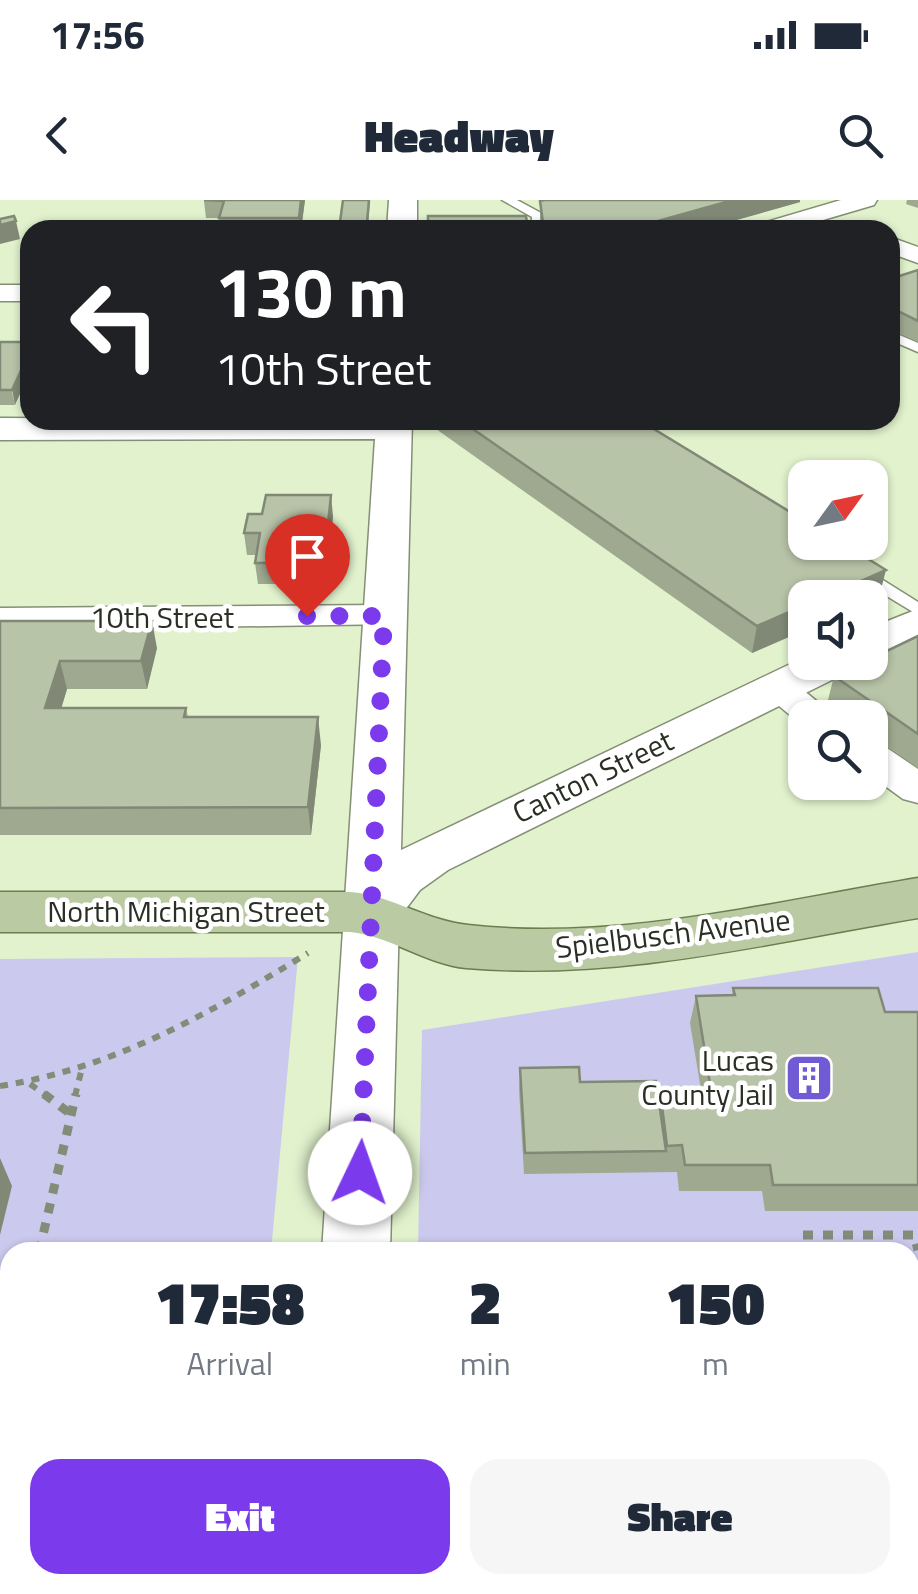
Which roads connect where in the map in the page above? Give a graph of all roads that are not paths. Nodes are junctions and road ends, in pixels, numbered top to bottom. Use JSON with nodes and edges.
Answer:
{"nodes":[{"id":1,"x":508,"y":200,"type":"edge"},
{"id":2,"x":589,"y":205,"type":"edge"},
{"id":3,"x":841,"y":205,"type":"edge"},
{"id":4,"x":534,"y":220,"type":"edge"},
{"id":5,"x":550,"y":220,"type":"edge"},
{"id":6,"x":795,"y":220,"type":"edge"},
{"id":7,"x":393,"y":430,"type":"edge"},
{"id":8,"x":838,"y":560,"type":"edge"},
{"id":9,"x":918,"y":610,"type":"edge"},
{"id":10,"x":384,"y":616,"type":"junction"},
{"id":11,"x":0,"y":619,"type":"edge"},
{"id":12,"x":918,"y":622,"type":"edge"},
{"id":13,"x":888,"y":636,"type":"edge"},
{"id":14,"x":795,"y":680,"type":"edge"},
{"id":15,"x":778,"y":688,"type":"junction"},
{"id":16,"x":794,"y":700,"type":"edge"},
{"id":17,"x":888,"y":767,"type":"edge"},
{"id":18,"x":918,"y":789,"type":"edge"},
{"id":19,"x":918,"y":898,"type":"edge"},
{"id":20,"x":0,"y":912,"type":"edge"},
{"id":21,"x":372,"y":914,"type":"junction"},
{"id":22,"x":356,"y":1242,"type":"edge"}],
"edges":[{"from":1,"to":4,"type":"lane"},
{"from":2,"to":5,"type":"lane"},
{"from":3,"to":6,"type":"street"},
{"from":7,"to":10,"type":"street"},
{"from":8,"to":9,"type":"lane"},
{"from":10,"to":11,"type":"street","name":"10th Street"},
{"from":10,"to":21,"type":"street"},
{"from":12,"to":13,"type":"street"},
{"from":14,"to":15,"type":"street","name":"Canton Street"},
{"from":15,"to":16,"type":"street"},
{"from":15,"to":21,"type":"street","name":"Canton Street"},
{"from":17,"to":18,"type":"street"},
{"from":19,"to":21,"type":"main road","name":"Spielbusch Avenue"},
{"from":20,"to":21,"type":"main road","name":"North Michigan Street"},
{"from":21,"to":22,"type":"street"}]}
